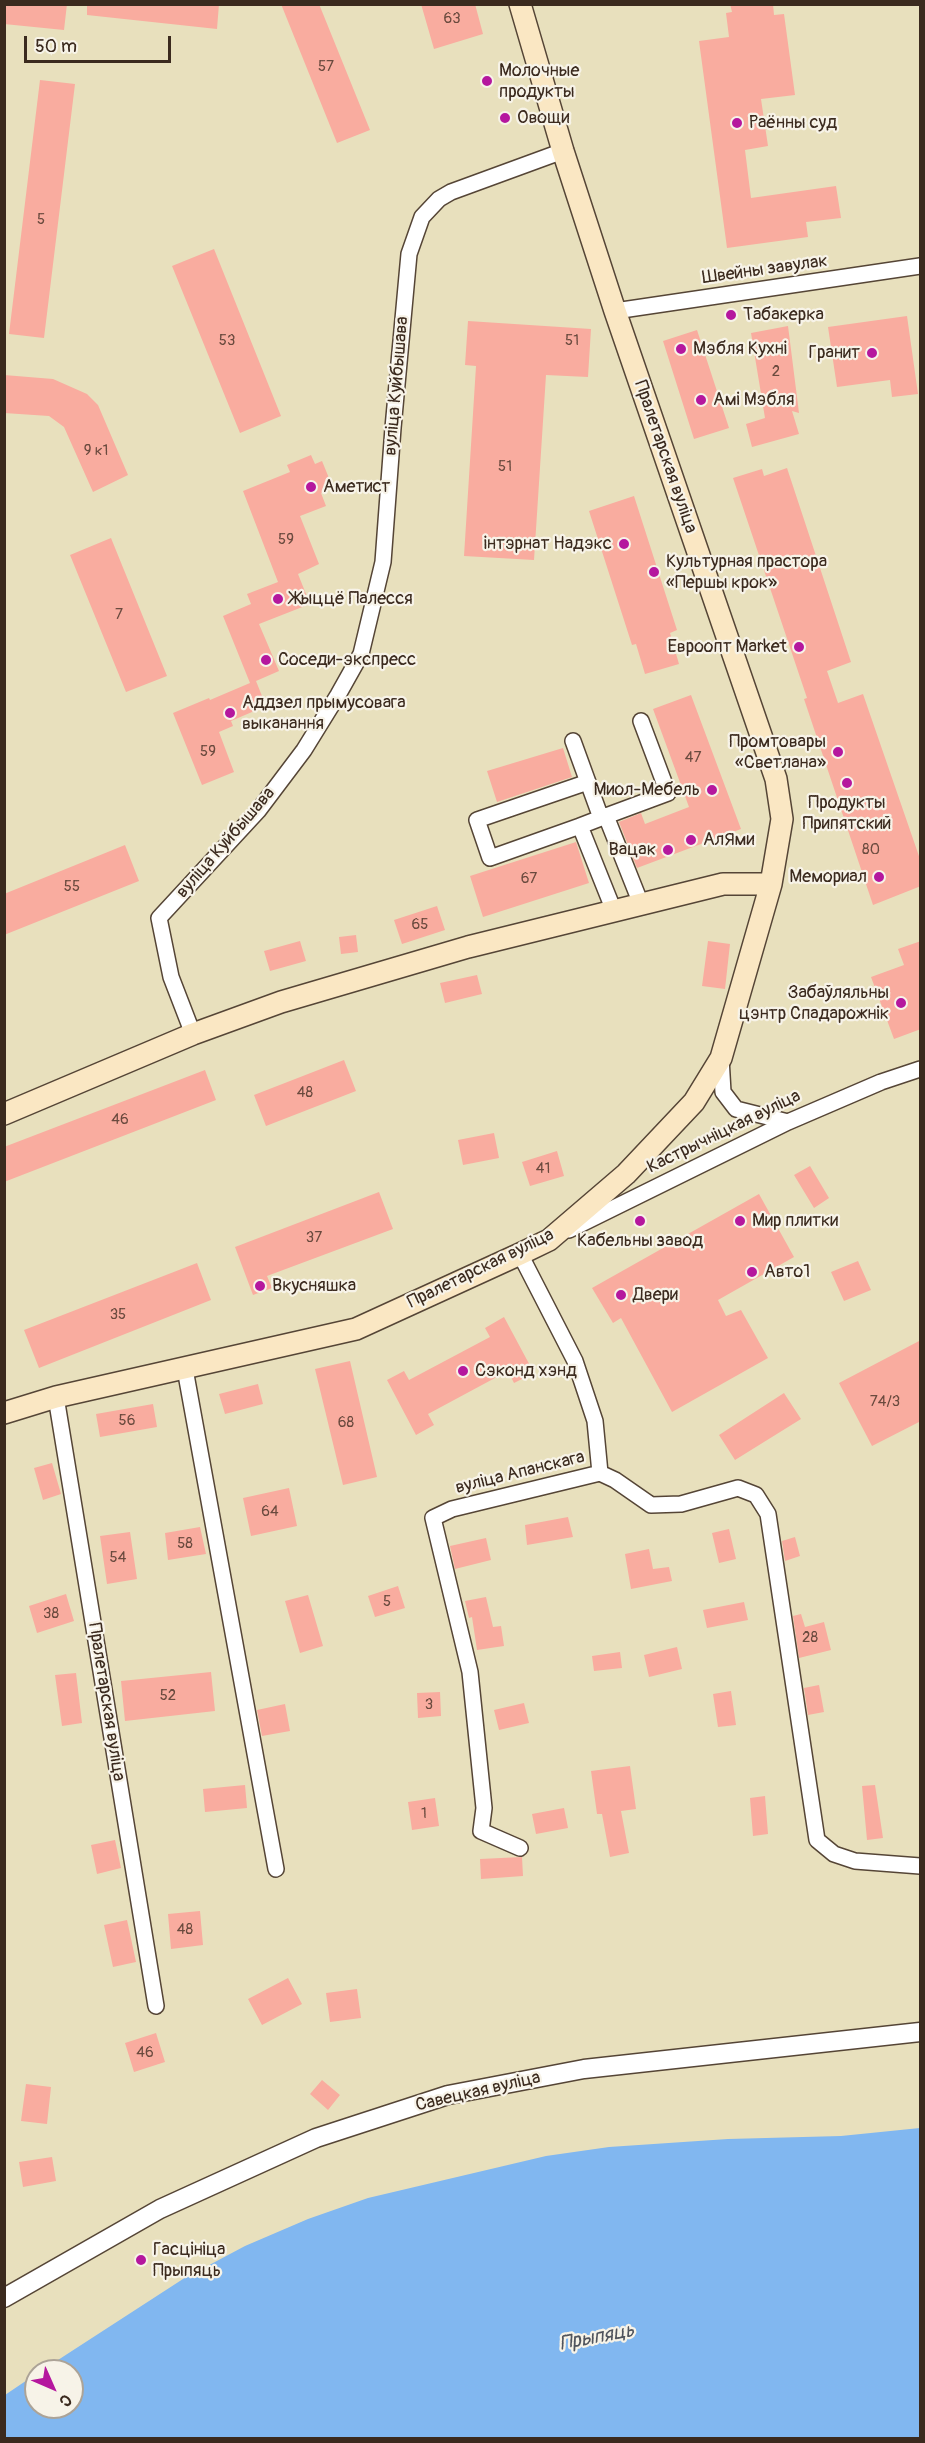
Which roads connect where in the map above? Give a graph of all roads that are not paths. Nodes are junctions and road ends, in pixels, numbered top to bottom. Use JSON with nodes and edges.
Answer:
{"nodes":[{"id":1,"x":520,"y":4,"type":"edge"},
{"id":2,"x":563,"y":152,"type":"junction"},
{"id":3,"x":921,"y":266,"type":"edge"},
{"id":4,"x":615,"y":311,"type":"junction"},
{"id":5,"x":641,"y":721,"type":"dead end"},
{"id":6,"x":573,"y":741,"type":"dead end"},
{"id":7,"x":588,"y":782,"type":"junction"},
{"id":8,"x":603,"y":817,"type":"junction"},
{"id":9,"x":580,"y":826,"type":"junction"},
{"id":10,"x":771,"y":884,"type":"junction"},
{"id":11,"x":641,"y":904,"type":"junction"},
{"id":12,"x":614,"y":910,"type":"junction"},
{"id":13,"x":193,"y":1034,"type":"junction"},
{"id":14,"x":721,"y":1058,"type":"junction"},
{"id":15,"x":921,"y":1069,"type":"edge"},
{"id":16,"x":4,"y":1114,"type":"edge"},
{"id":17,"x":788,"y":1122,"type":"junction"},
{"id":18,"x":549,"y":1240,"type":"junction"},
{"id":19,"x":520,"y":1254,"type":"junction"},
{"id":20,"x":185,"y":1369,"type":"junction"},
{"id":21,"x":56,"y":1397,"type":"junction"},
{"id":22,"x":4,"y":1413,"type":"edge"},
{"id":23,"x":600,"y":1473,"type":"junction"},
{"id":24,"x":520,"y":1848,"type":"dead end"},
{"id":25,"x":921,"y":1866,"type":"edge"},
{"id":26,"x":276,"y":1869,"type":"dead end"},
{"id":27,"x":156,"y":2006,"type":"dead end"},
{"id":28,"x":921,"y":2032,"type":"edge"},
{"id":29,"x":4,"y":2298,"type":"edge"}],
"edges":[{"from":1,"to":2,"type":"main road","name":"Пралетарская вуліца"},
{"from":2,"to":4,"type":"main road","name":"Пралетарская вуліца"},
{"from":2,"to":13,"type":"street","name":"вуліца Куйбышава"},
{"from":3,"to":4,"type":"street","name":"Швейны завулак"},
{"from":4,"to":10,"type":"main road","name":"Пралетарская вуліца"},
{"from":5,"to":8,"type":"street"},
{"from":6,"to":7,"type":"street"},
{"from":7,"to":8,"type":"street"},
{"from":7,"to":9,"type":"street"},
{"from":8,"to":9,"type":"street"},
{"from":8,"to":11,"type":"street"},
{"from":9,"to":12,"type":"street"},
{"from":10,"to":11,"type":"main road"},
{"from":10,"to":14,"type":"main road","name":"Пралетарская вуліца"},
{"from":11,"to":12,"type":"main road"},
{"from":12,"to":13,"type":"main road"},
{"from":13,"to":16,"type":"main road"},
{"from":14,"to":17,"type":"street"},
{"from":14,"to":18,"type":"main road","name":"Пралетарская вуліца"},
{"from":15,"to":17,"type":"street","name":"Кастрычніцкая вуліца"},
{"from":17,"to":18,"type":"street","name":"Кастрычніцкая вуліца"},
{"from":18,"to":19,"type":"main road","name":"Пралетарская вуліца"},
{"from":19,"to":20,"type":"main road","name":"Пралетарская вуліца"},
{"from":19,"to":23,"type":"street"},
{"from":20,"to":21,"type":"main road","name":"Пралетарская вуліца"},
{"from":20,"to":26,"type":"street"},
{"from":21,"to":22,"type":"main road","name":"Пралетарская вуліца"},
{"from":21,"to":27,"type":"street","name":"Пралетарская вуліца"},
{"from":23,"to":24,"type":"street","name":"вуліца Апанскага"},
{"from":23,"to":25,"type":"street","name":"вуліца Апанскага"},
{"from":28,"to":29,"type":"street","name":"Савецкая вуліца"}]}
